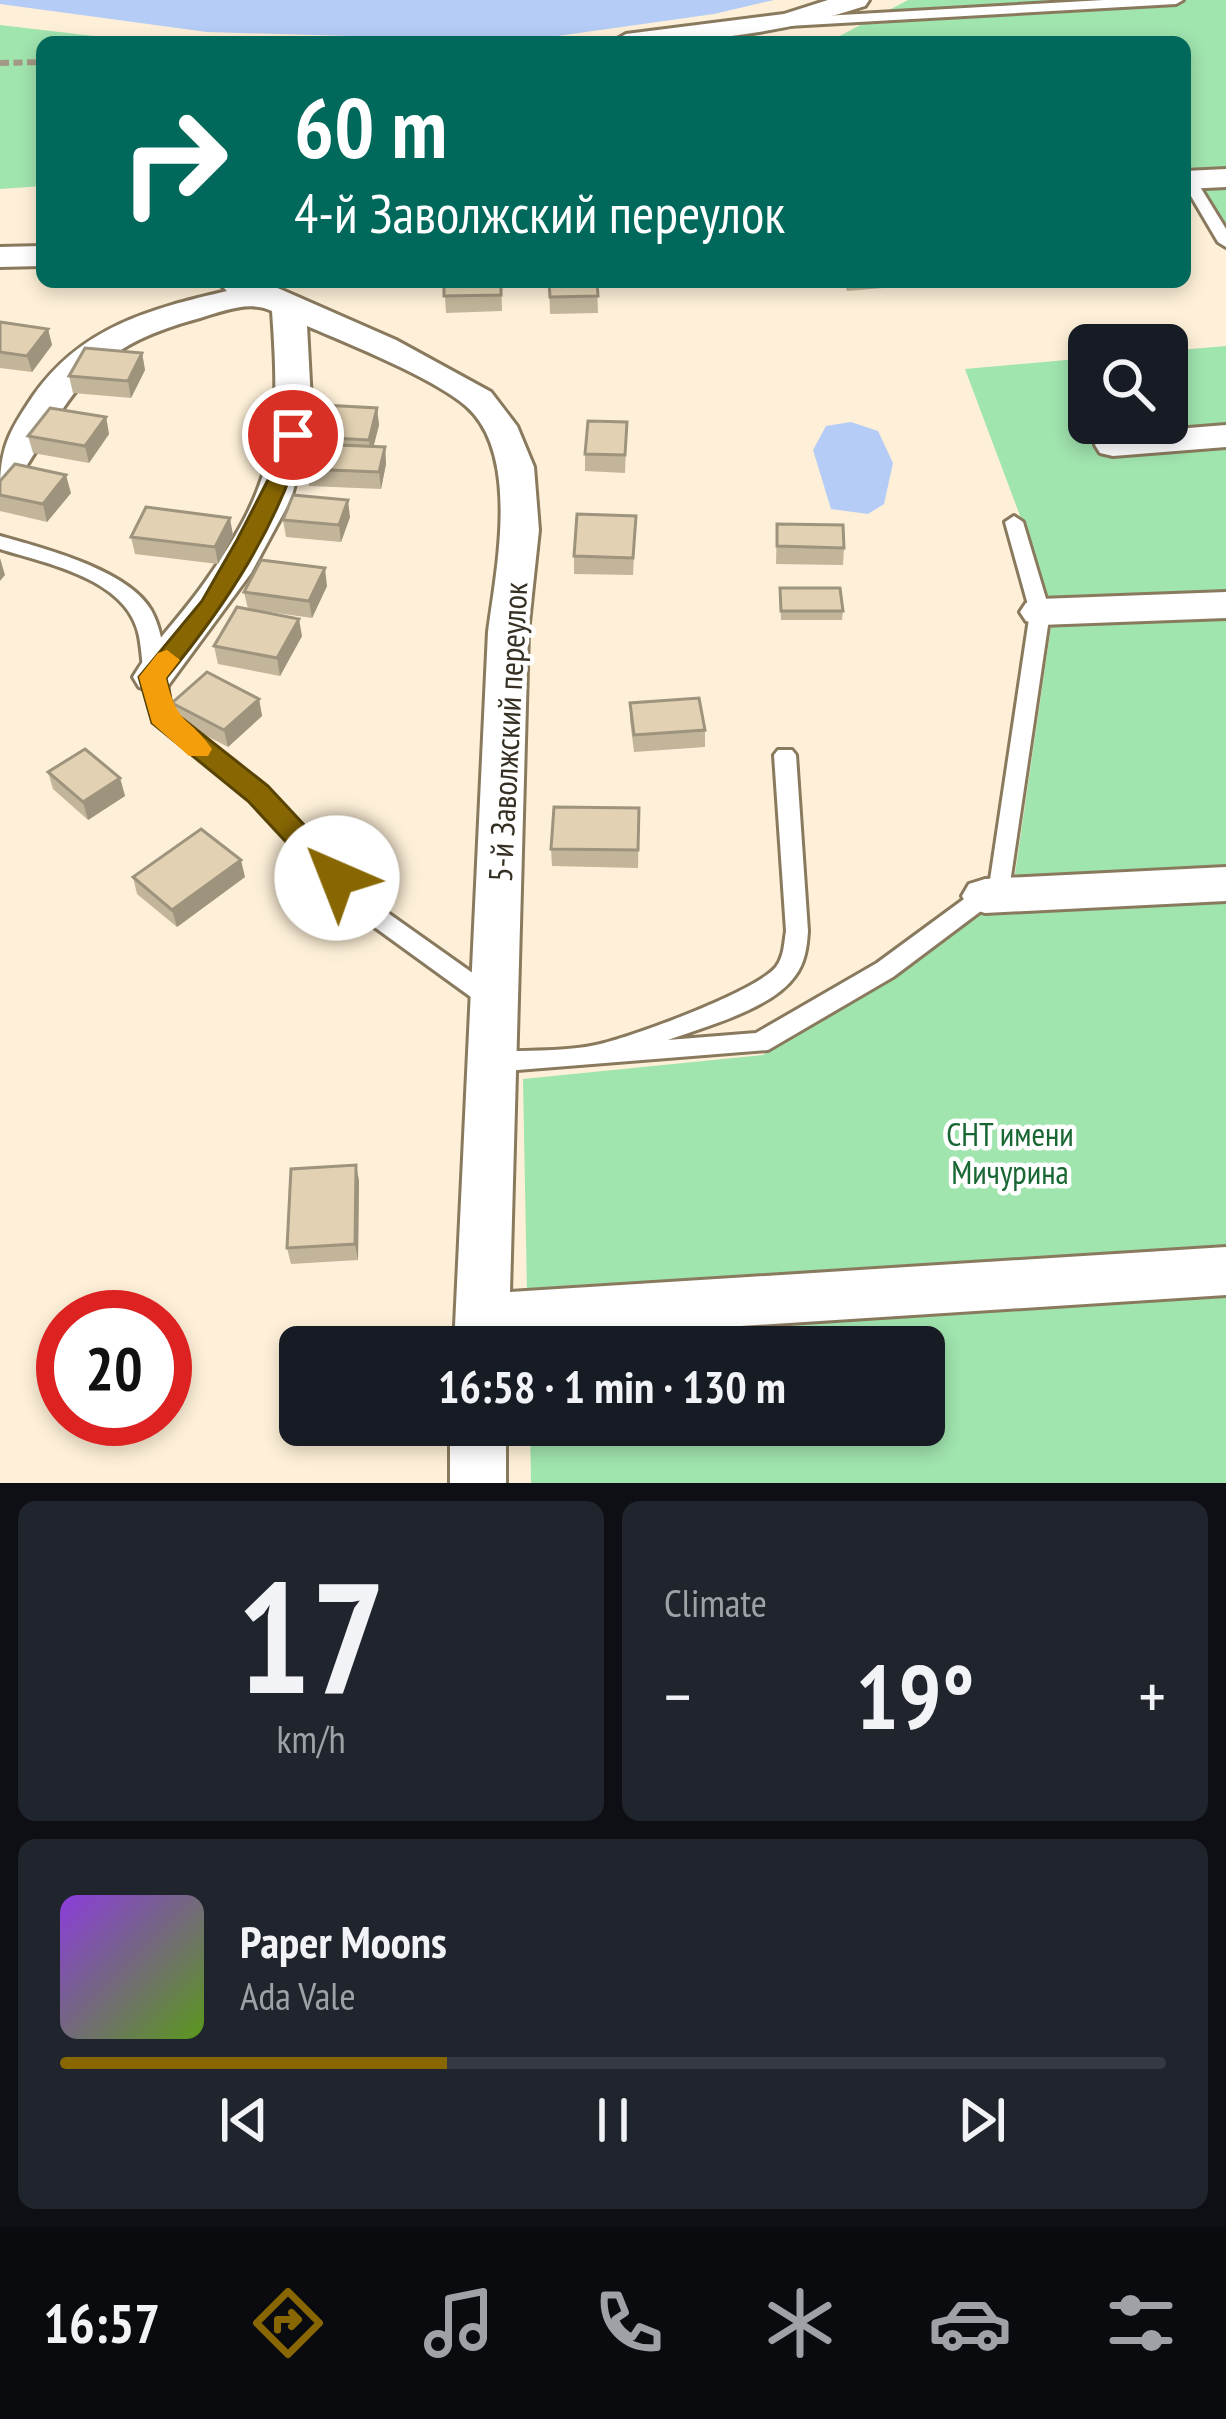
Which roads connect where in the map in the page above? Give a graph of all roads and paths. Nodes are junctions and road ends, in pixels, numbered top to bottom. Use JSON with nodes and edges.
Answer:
{"nodes":[{"id":1,"x":855,"y":0,"type":"edge"},
{"id":2,"x":1176,"y":0,"type":"edge"},
{"id":3,"x":788,"y":22,"type":"junction"},
{"id":4,"x":675,"y":36,"type":"edge"},
{"id":5,"x":36,"y":62,"type":"edge"},
{"id":6,"x":0,"y":63,"type":"edge"},
{"id":7,"x":1226,"y":178,"type":"edge"},
{"id":8,"x":1191,"y":180,"type":"edge"},
{"id":9,"x":1191,"y":186,"type":"edge"},
{"id":10,"x":1226,"y":242,"type":"edge"},
{"id":11,"x":36,"y":256,"type":"edge"},
{"id":12,"x":0,"y":257,"type":"edge"},
{"id":13,"x":270,"y":292,"type":"edge"},
{"id":14,"x":1226,"y":436,"type":"edge"},
{"id":15,"x":1112,"y":445,"type":"dead end"},
{"id":16,"x":2,"y":470,"type":"edge"},
{"id":17,"x":1013,"y":522,"type":"dead end"},
{"id":18,"x":0,"y":542,"type":"edge"},
{"id":19,"x":1226,"y":605,"type":"edge"},
{"id":20,"x":1040,"y":612,"type":"junction"},
{"id":21,"x":153,"y":677,"type":"junction"},
{"id":22,"x":785,"y":755,"type":"dead end"},
{"id":23,"x":1226,"y":884,"type":"edge"},
{"id":24,"x":986,"y":896,"type":"junction"},
{"id":25,"x":495,"y":1003,"type":"junction"},
{"id":26,"x":589,"y":1058,"type":"junction"},
{"id":27,"x":492,"y":1062,"type":"junction"},
{"id":28,"x":1226,"y":1271,"type":"edge"},
{"id":29,"x":482,"y":1326,"type":"edge"},
{"id":30,"x":555,"y":1326,"type":"edge"},
{"id":31,"x":478,"y":1446,"type":"edge"},
{"id":32,"x":478,"y":1483,"type":"edge"}],
"edges":[{"from":1,"to":3,"type":"street"},
{"from":2,"to":3,"type":"lane"},
{"from":3,"to":4,"type":"street"},
{"from":5,"to":6,"type":"path"},
{"from":7,"to":8,"type":"street"},
{"from":9,"to":10,"type":"lane"},
{"from":11,"to":12,"type":"street"},
{"from":13,"to":16,"type":"street"},
{"from":13,"to":21,"type":"street"},
{"from":13,"to":25,"type":"street","name":"5-й Заволжский переулок"},
{"from":14,"to":15,"type":"street"},
{"from":17,"to":20,"type":"lane"},
{"from":18,"to":21,"type":"lane"},
{"from":19,"to":20,"type":"street"},
{"from":20,"to":24,"type":"lane"},
{"from":21,"to":25,"type":"lane"},
{"from":22,"to":26,"type":"lane"},
{"from":23,"to":24,"type":"street"},
{"from":24,"to":26,"type":"lane"},
{"from":25,"to":27,"type":"street","name":"5-й Заволжский переулок"},
{"from":26,"to":27,"type":"lane"},
{"from":27,"to":29,"type":"street","name":"5-й Заволжский переулок"},
{"from":28,"to":30,"type":"street"},
{"from":31,"to":32,"type":"street"}]}
